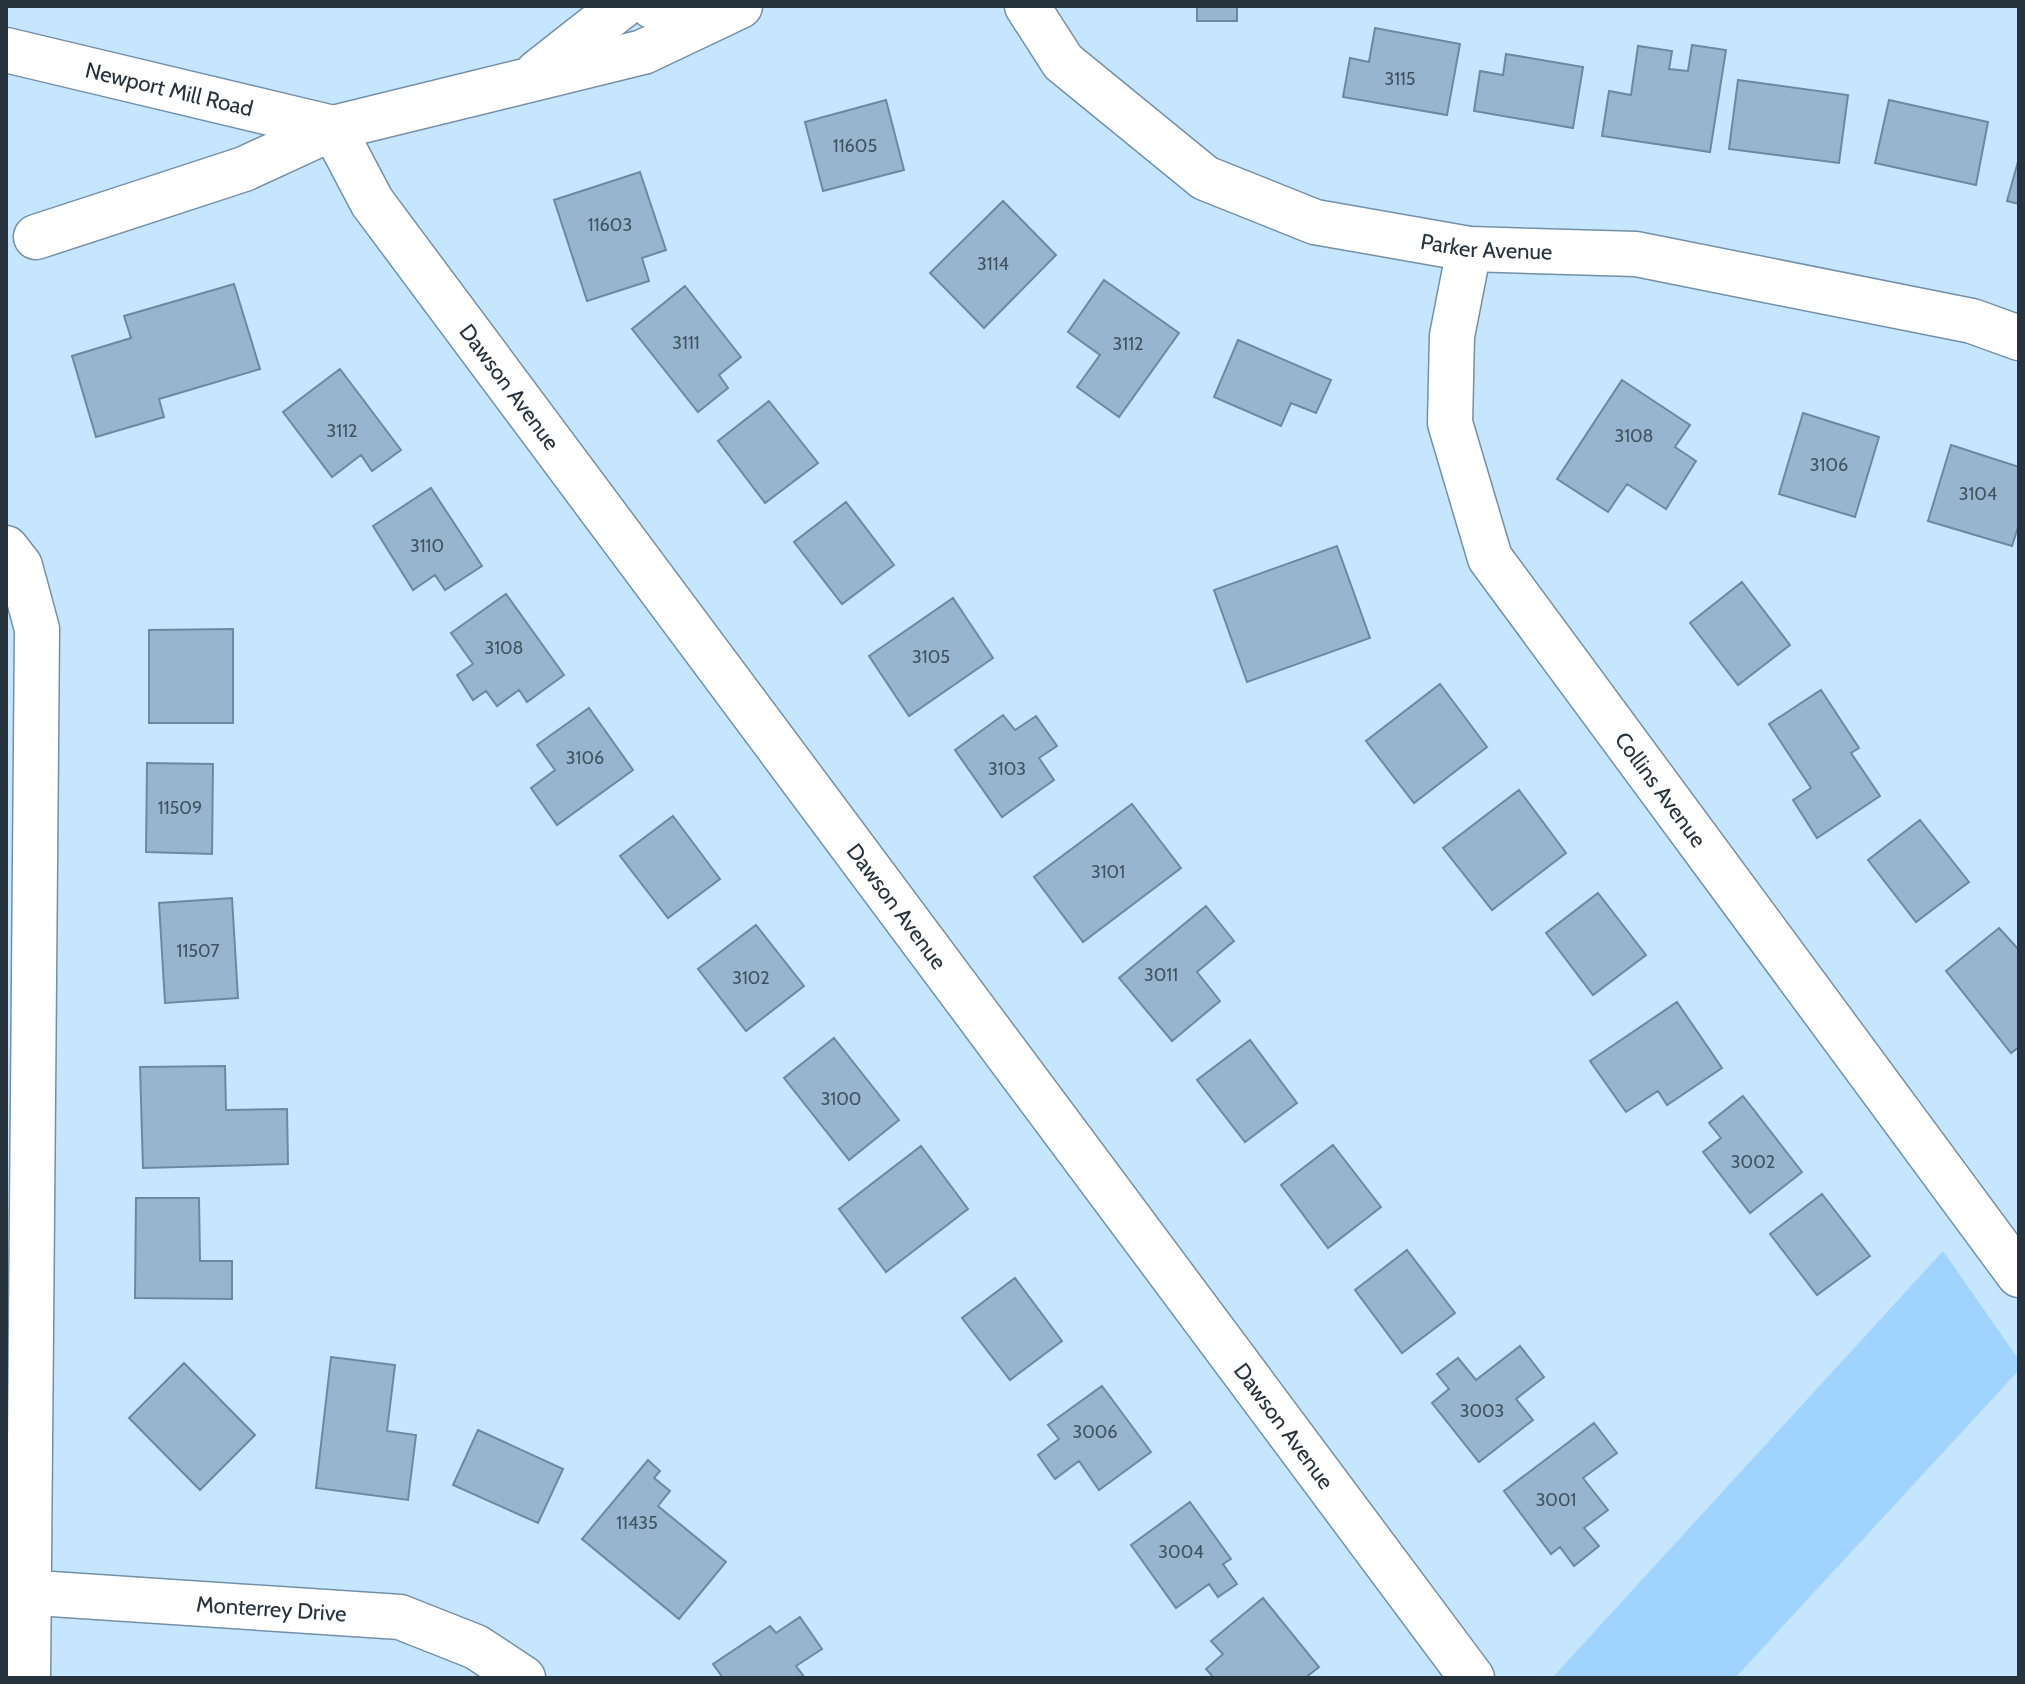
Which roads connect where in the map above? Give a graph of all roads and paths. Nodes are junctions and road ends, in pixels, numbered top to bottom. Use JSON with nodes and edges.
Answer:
{"nodes":[{"id":1,"x":622,"y":6,"type":"edge"},
{"id":2,"x":652,"y":6,"type":"edge"},
{"id":3,"x":1027,"y":6,"type":"edge"},
{"id":4,"x":725,"y":9,"type":"edge"},
{"id":5,"x":6,"y":50,"type":"edge"},
{"id":6,"x":526,"y":80,"type":"junction"},
{"id":7,"x":333,"y":128,"type":"junction"},
{"id":8,"x":36,"y":237,"type":"dead end"},
{"id":9,"x":1469,"y":249,"type":"junction"},
{"id":10,"x":2019,"y":338,"type":"edge"},
{"id":11,"x":6,"y":548,"type":"edge"},
{"id":12,"x":2019,"y":1275,"type":"edge"},
{"id":13,"x":16,"y":1592,"type":"edge"},
{"id":14,"x":28,"y":1678,"type":"edge"},
{"id":15,"x":523,"y":1678,"type":"edge"},
{"id":16,"x":1472,"y":1678,"type":"edge"}],
"edges":[{"from":1,"to":6,"type":"street","name":"Newport Mill Road"},
{"from":2,"to":4,"type":"street","name":"Newport Mill Road"},
{"from":3,"to":9,"type":"street","name":"Parker Avenue"},
{"from":4,"to":6,"type":"street","name":"Newport Mill Road"},
{"from":5,"to":7,"type":"street","name":"Newport Mill Road"},
{"from":6,"to":7,"type":"street","name":"Newport Mill Road"},
{"from":7,"to":8,"type":"street","name":"Newport Mill Road"},
{"from":7,"to":16,"type":"street","name":"Dawson Avenue"},
{"from":9,"to":10,"type":"street","name":"Parker Avenue"},
{"from":9,"to":12,"type":"street","name":"Collins Avenue"},
{"from":11,"to":13,"type":"street"},
{"from":13,"to":14,"type":"street"},
{"from":13,"to":15,"type":"street","name":"Monterrey Drive"}]}
